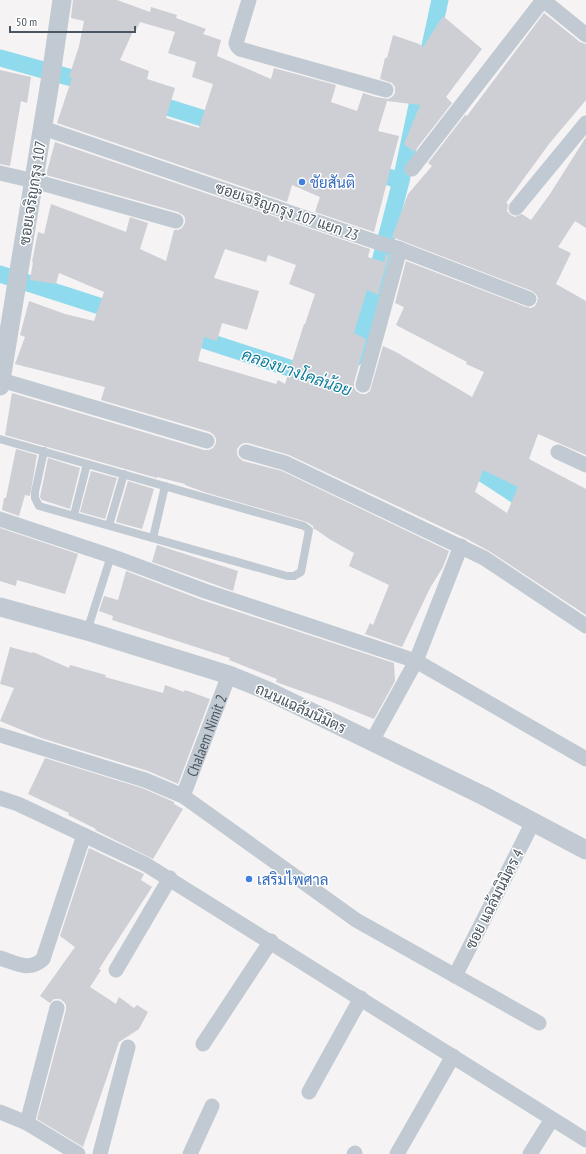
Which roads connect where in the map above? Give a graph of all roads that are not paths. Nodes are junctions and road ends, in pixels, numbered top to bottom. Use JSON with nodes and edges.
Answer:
{"nodes":[{"id":1,"x":62,"y":0,"type":"edge"},
{"id":2,"x":249,"y":0,"type":"edge"},
{"id":3,"x":543,"y":0,"type":"edge"},
{"id":4,"x":586,"y":35,"type":"edge"},
{"id":5,"x":386,"y":90,"type":"dead end"},
{"id":6,"x":586,"y":123,"type":"edge"},
{"id":7,"x":42,"y":128,"type":"junction"},
{"id":8,"x":412,"y":169,"type":"dead end"},
{"id":9,"x":0,"y":173,"type":"edge"},
{"id":10,"x":34,"y":181,"type":"junction"},
{"id":11,"x":516,"y":208,"type":"dead end"},
{"id":12,"x":176,"y":221,"type":"dead end"},
{"id":13,"x":399,"y":249,"type":"junction"},
{"id":14,"x":529,"y":300,"type":"dead end"},
{"id":15,"x":1,"y":376,"type":"edge"},
{"id":16,"x":363,"y":385,"type":"dead end"},
{"id":17,"x":0,"y":439,"type":"edge"},
{"id":18,"x":207,"y":441,"type":"dead end"},
{"id":19,"x":44,"y":452,"type":"junction"},
{"id":20,"x":246,"y":452,"type":"dead end"},
{"id":21,"x":558,"y":452,"type":"dead end"},
{"id":22,"x":87,"y":464,"type":"junction"},
{"id":23,"x":586,"y":465,"type":"edge"},
{"id":24,"x":124,"y":474,"type":"junction"},
{"id":25,"x":165,"y":486,"type":"junction"},
{"id":26,"x":74,"y":515,"type":"junction"},
{"id":27,"x":0,"y":519,"type":"edge"},
{"id":28,"x":109,"y":525,"type":"junction"},
{"id":29,"x":153,"y":538,"type":"junction"},
{"id":30,"x":461,"y":546,"type":"junction"},
{"id":31,"x":111,"y":556,"type":"junction"},
{"id":32,"x":0,"y":607,"type":"edge"},
{"id":33,"x":586,"y":626,"type":"edge"},
{"id":34,"x":87,"y":631,"type":"junction"},
{"id":35,"x":416,"y":660,"type":"junction"},
{"id":36,"x":229,"y":675,"type":"junction"},
{"id":37,"x":0,"y":735,"type":"edge"},
{"id":38,"x":372,"y":741,"type":"junction"},
{"id":39,"x":586,"y":759,"type":"edge"},
{"id":40,"x":183,"y":796,"type":"junction"},
{"id":41,"x":0,"y":798,"type":"edge"},
{"id":42,"x":533,"y":822,"type":"junction"},
{"id":43,"x":84,"y":835,"type":"junction"},
{"id":44,"x":586,"y":850,"type":"edge"},
{"id":45,"x":170,"y":878,"type":"junction"},
{"id":46,"x":271,"y":942,"type":"junction"},
{"id":47,"x":0,"y":958,"type":"edge"},
{"id":48,"x":116,"y":970,"type":"dead end"},
{"id":49,"x":455,"y":976,"type":"junction"},
{"id":50,"x":361,"y":998,"type":"junction"},
{"id":51,"x":57,"y":1008,"type":"dead end"},
{"id":52,"x":539,"y":1023,"type":"dead end"},
{"id":53,"x":203,"y":1044,"type":"dead end"},
{"id":54,"x":128,"y":1047,"type":"dead end"},
{"id":55,"x":453,"y":1056,"type":"junction"},
{"id":56,"x":309,"y":1092,"type":"dead end"},
{"id":57,"x":212,"y":1106,"type":"dead end"},
{"id":58,"x":0,"y":1112,"type":"edge"},
{"id":59,"x":552,"y":1119,"type":"junction"},
{"id":60,"x":26,"y":1123,"type":"junction"},
{"id":61,"x":586,"y":1140,"type":"edge"},
{"id":62,"x":78,"y":1154,"type":"edge"},
{"id":63,"x":100,"y":1154,"type":"edge"},
{"id":64,"x":190,"y":1154,"type":"edge"},
{"id":65,"x":397,"y":1154,"type":"edge"},
{"id":66,"x":530,"y":1154,"type":"edge"}],
"edges":[{"from":1,"to":7,"type":"street","name":"ซอยเจริญกรุง 107"},
{"from":2,"to":5,"type":"street"},
{"from":3,"to":4,"type":"street"},
{"from":3,"to":8,"type":"street"},
{"from":6,"to":11,"type":"street"},
{"from":7,"to":10,"type":"street","name":"ซอยเจริญกรุง 107"},
{"from":7,"to":13,"type":"street","name":"ซอยเจริญกรุง 107 แยก 23"},
{"from":9,"to":10,"type":"street"},
{"from":10,"to":12,"type":"street"},
{"from":10,"to":15,"type":"street","name":"ซอยเจริญกรุง 107"},
{"from":13,"to":14,"type":"street","name":"ซอยเจริญกรุง 107 แยก 23"},
{"from":13,"to":16,"type":"street"},
{"from":15,"to":18,"type":"street"},
{"from":17,"to":19,"type":"lane"},
{"from":19,"to":22,"type":"lane"},
{"from":19,"to":26,"type":"lane"},
{"from":20,"to":30,"type":"street"},
{"from":21,"to":23,"type":"street"},
{"from":22,"to":24,"type":"lane"},
{"from":22,"to":26,"type":"lane"},
{"from":24,"to":25,"type":"lane"},
{"from":24,"to":28,"type":"lane"},
{"from":25,"to":29,"type":"lane"},
{"from":25,"to":29,"type":"lane"},
{"from":26,"to":28,"type":"lane"},
{"from":27,"to":31,"type":"street"},
{"from":28,"to":29,"type":"lane"},
{"from":30,"to":33,"type":"street"},
{"from":30,"to":35,"type":"street"},
{"from":31,"to":34,"type":"lane"},
{"from":31,"to":35,"type":"street"},
{"from":32,"to":34,"type":"street","name":"ถนนแฉล้มนิมิตร"},
{"from":34,"to":36,"type":"street","name":"ถนนแฉล้มนิมิตร"},
{"from":35,"to":38,"type":"street"},
{"from":35,"to":39,"type":"street"},
{"from":36,"to":38,"type":"street","name":"ถนนแฉล้มนิมิตร"},
{"from":36,"to":40,"type":"street","name":"Chalaem Nimit 2"},
{"from":37,"to":40,"type":"street"},
{"from":38,"to":42,"type":"street","name":"ถนนแฉล้มนิมิตร"},
{"from":40,"to":49,"type":"street"},
{"from":41,"to":43,"type":"street"},
{"from":42,"to":44,"type":"street","name":"ถนนแฉล้มนิมิตร"},
{"from":42,"to":49,"type":"street","name":"ซอย แฉล้มนิมิตร 4"},
{"from":43,"to":45,"type":"street"},
{"from":43,"to":47,"type":"street"},
{"from":45,"to":46,"type":"street"},
{"from":45,"to":48,"type":"street"},
{"from":46,"to":50,"type":"street"},
{"from":46,"to":53,"type":"street"},
{"from":49,"to":52,"type":"street"},
{"from":50,"to":55,"type":"street"},
{"from":50,"to":56,"type":"street"},
{"from":51,"to":60,"type":"street"},
{"from":54,"to":63,"type":"street"},
{"from":55,"to":59,"type":"street"},
{"from":55,"to":65,"type":"street"},
{"from":57,"to":64,"type":"street"},
{"from":58,"to":60,"type":"street"},
{"from":59,"to":61,"type":"street"},
{"from":59,"to":66,"type":"street"},
{"from":60,"to":62,"type":"street"}]}
